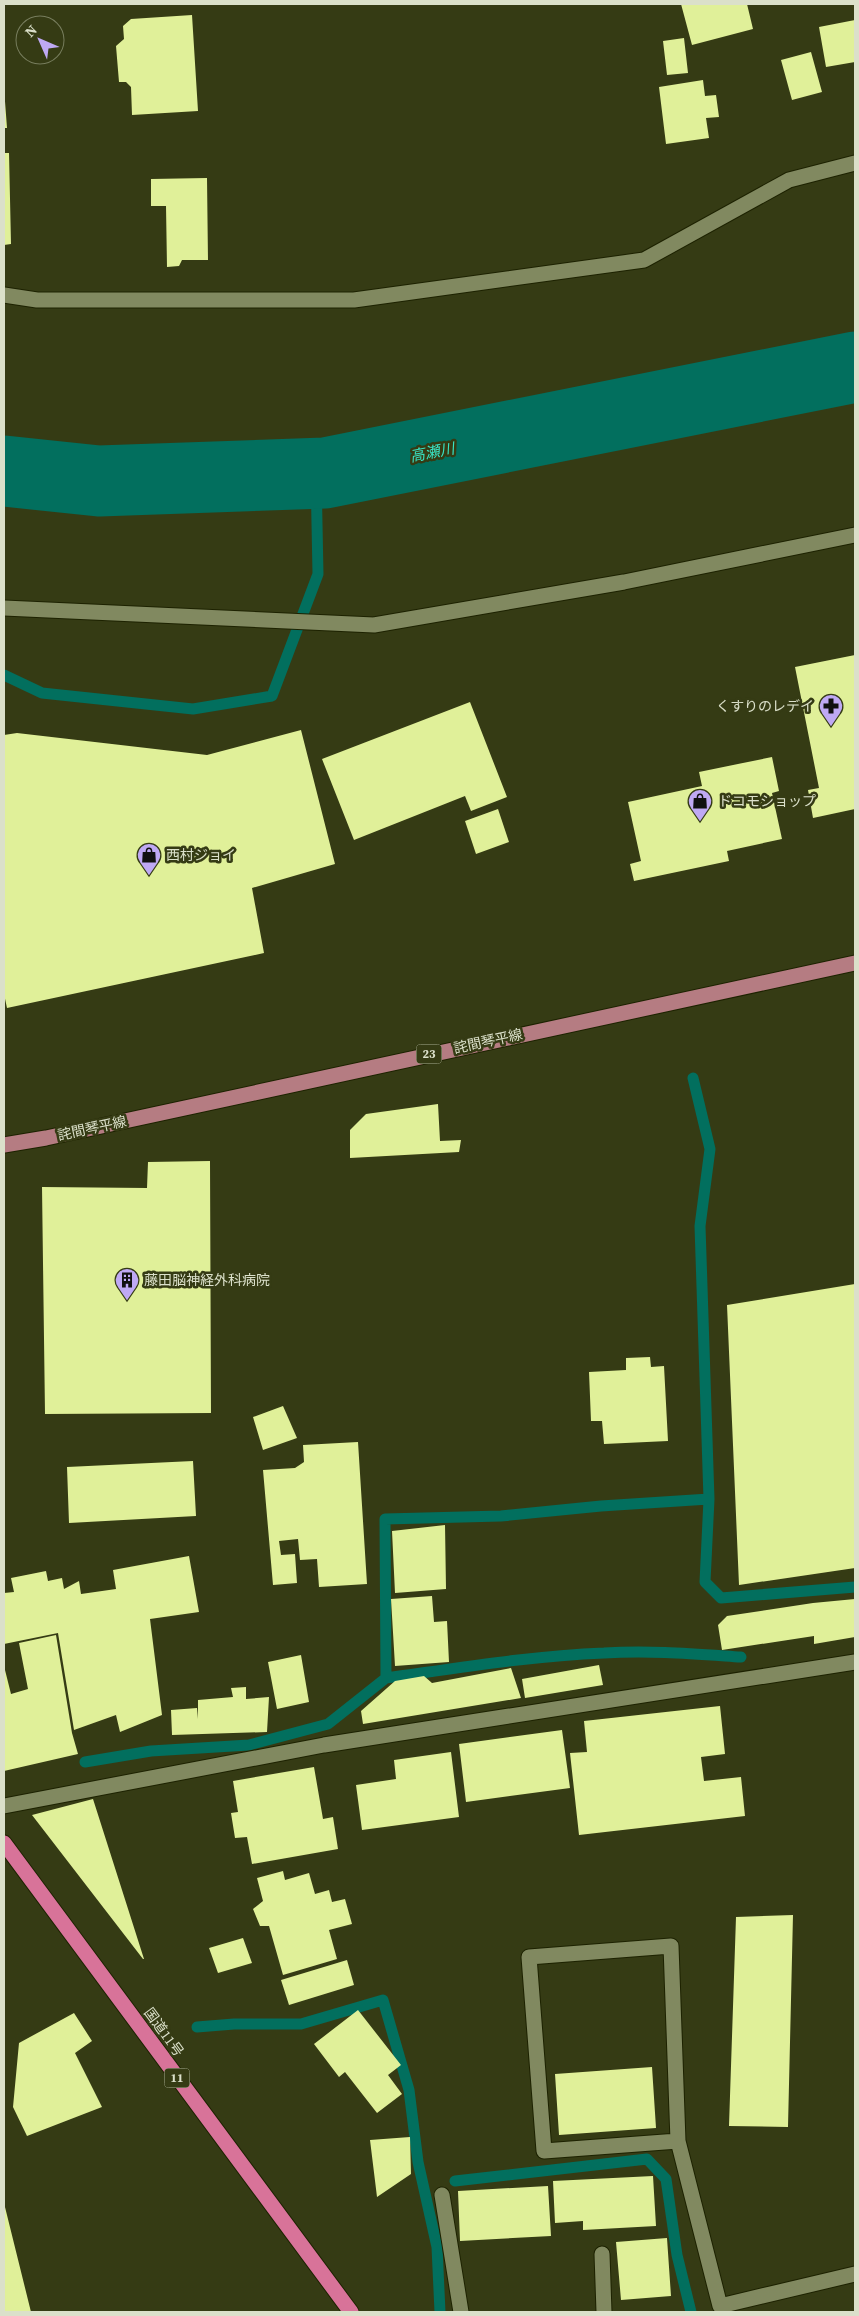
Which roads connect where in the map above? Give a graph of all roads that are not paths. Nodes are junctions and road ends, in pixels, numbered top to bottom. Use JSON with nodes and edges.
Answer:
{"nodes":[{"id":1,"x":855,"y":163,"type":"edge"},
{"id":2,"x":4,"y":295,"type":"edge"},
{"id":3,"x":855,"y":535,"type":"edge"},
{"id":4,"x":4,"y":608,"type":"edge"},
{"id":5,"x":855,"y":963,"type":"edge"},
{"id":6,"x":4,"y":1145,"type":"edge"},
{"id":7,"x":855,"y":1662,"type":"edge"},
{"id":8,"x":4,"y":1806,"type":"edge"},
{"id":9,"x":4,"y":1843,"type":"edge"},
{"id":10,"x":678,"y":2141,"type":"junction"},
{"id":11,"x":442,"y":2195,"type":"dead end"},
{"id":12,"x":602,"y":2254,"type":"dead end"},
{"id":13,"x":855,"y":2274,"type":"edge"},
{"id":14,"x":351,"y":2312,"type":"edge"},
{"id":15,"x":461,"y":2312,"type":"edge"},
{"id":16,"x":604,"y":2312,"type":"edge"}],
"edges":[{"from":1,"to":2,"type":"street"},
{"from":3,"to":4,"type":"street"},
{"from":5,"to":6,"type":"main road","name":"詫間琴平線","number":"23"},
{"from":7,"to":8,"type":"street"},
{"from":9,"to":14,"type":"highway","name":"国道11号","number":"11"},
{"from":10,"to":10,"type":"street"},
{"from":10,"to":13,"type":"street"},
{"from":11,"to":15,"type":"street"},
{"from":12,"to":16,"type":"street"}]}
